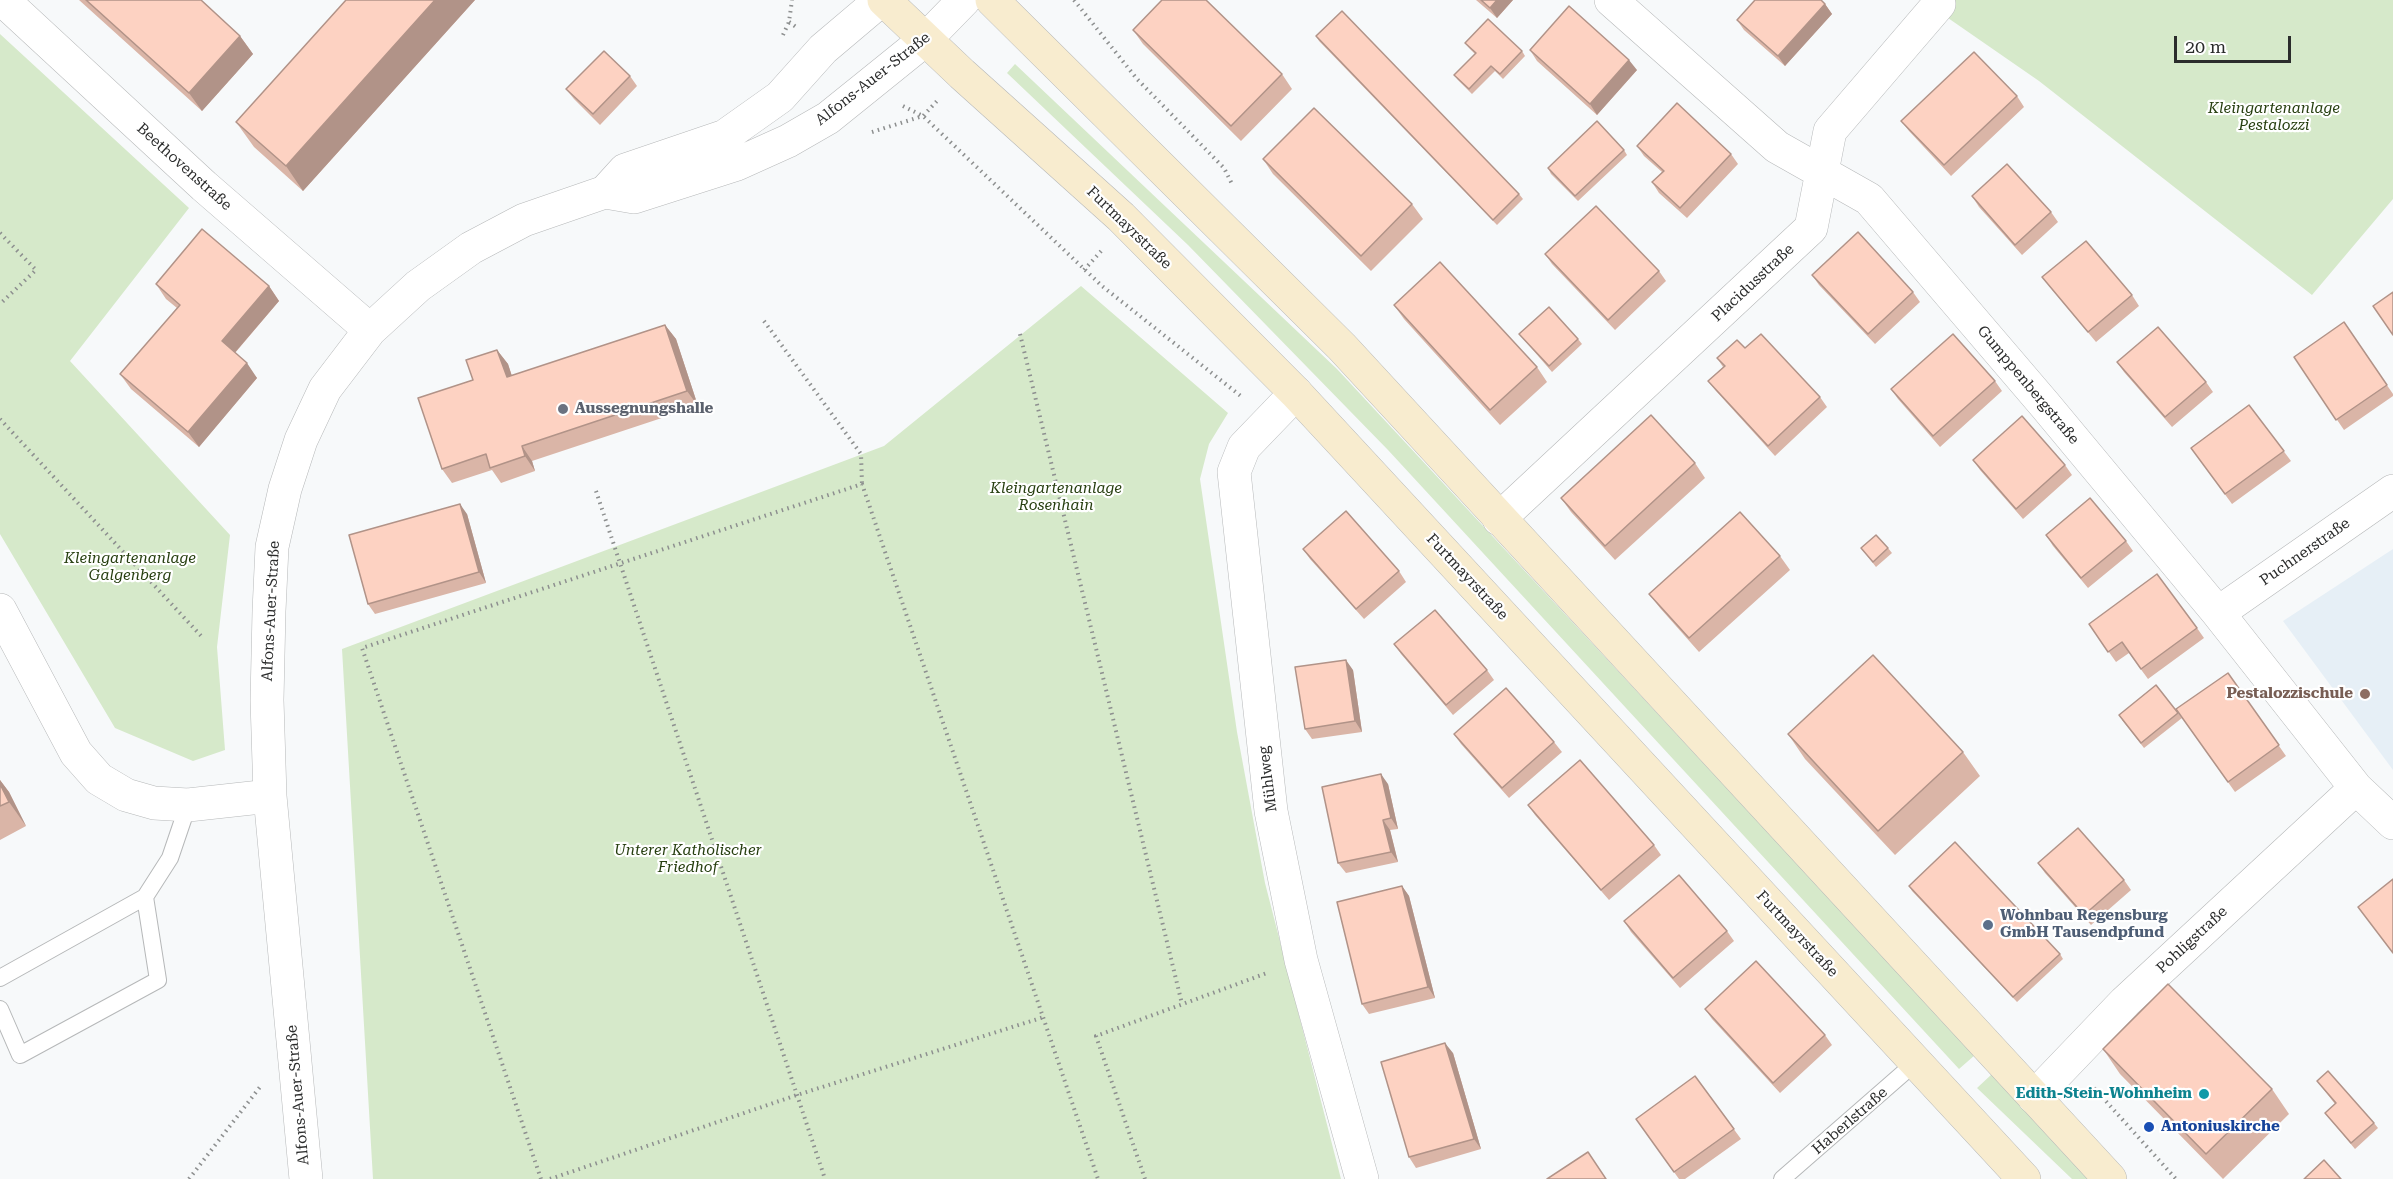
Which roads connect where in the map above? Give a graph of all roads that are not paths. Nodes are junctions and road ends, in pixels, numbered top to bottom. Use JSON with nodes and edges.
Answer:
{"nodes":[{"id":1,"x":3,"y":0,"type":"edge"},
{"id":2,"x":883,"y":0,"type":"edge"},
{"id":3,"x":964,"y":0,"type":"edge"},
{"id":4,"x":992,"y":0,"type":"edge"},
{"id":5,"x":1611,"y":0,"type":"edge"},
{"id":6,"x":1939,"y":4,"type":"dead end"},
{"id":7,"x":926,"y":39,"type":"junction"},
{"id":8,"x":1822,"y":174,"type":"junction"},
{"id":9,"x":605,"y":192,"type":"junction"},
{"id":10,"x":370,"y":330,"type":"junction"},
{"id":11,"x":1296,"y":393,"type":"junction"},
{"id":12,"x":2393,"y":491,"type":"edge"},
{"id":13,"x":1499,"y":519,"type":"junction"},
{"id":14,"x":0,"y":610,"type":"edge"},
{"id":15,"x":2218,"y":613,"type":"junction"},
{"id":16,"x":2356,"y":788,"type":"junction"},
{"id":17,"x":270,"y":796,"type":"junction"},
{"id":18,"x":188,"y":805,"type":"junction"},
{"id":19,"x":2393,"y":823,"type":"edge"},
{"id":20,"x":145,"y":897,"type":"junction"},
{"id":21,"x":0,"y":978,"type":"edge"},
{"id":22,"x":0,"y":1009,"type":"edge"},
{"id":23,"x":1916,"y":1062,"type":"junction"},
{"id":24,"x":2034,"y":1097,"type":"junction"},
{"id":25,"x":306,"y":1179,"type":"edge"},
{"id":26,"x":1362,"y":1179,"type":"edge"},
{"id":27,"x":1782,"y":1179,"type":"edge"},
{"id":28,"x":2025,"y":1179,"type":"edge"},
{"id":29,"x":2110,"y":1179,"type":"edge"}],
"edges":[{"from":1,"to":10,"type":"street","name":"Beethovenstraße"},
{"from":2,"to":7,"type":"main road","name":"Furtmayrstraße"},
{"from":2,"to":9,"type":"street","name":"Alfons-Auer-Straße"},
{"from":3,"to":7,"type":"street","name":"Alfons-Auer-Straße"},
{"from":4,"to":13,"type":"main road"},
{"from":5,"to":8,"type":"street","name":"Gumppenbergstraße"},
{"from":6,"to":8,"type":"street","name":"Placidusstraße"},
{"from":7,"to":9,"type":"street","name":"Alfons-Auer-Straße"},
{"from":7,"to":11,"type":"main road","name":"Furtmayrstraße"},
{"from":8,"to":13,"type":"street","name":"Placidusstraße"},
{"from":8,"to":15,"type":"street","name":"Gumppenbergstraße"},
{"from":9,"to":10,"type":"street","name":"Alfons-Auer-Straße"},
{"from":10,"to":17,"type":"street","name":"Alfons-Auer-Straße"},
{"from":11,"to":23,"type":"main road","name":"Furtmayrstraße"},
{"from":11,"to":26,"type":"street","name":"Mühlweg"},
{"from":12,"to":15,"type":"street","name":"Puchnerstraße"},
{"from":13,"to":24,"type":"main road"},
{"from":14,"to":18,"type":"street"},
{"from":15,"to":16,"type":"street","name":"Gumppenbergstraße"},
{"from":16,"to":19,"type":"street","name":"Gumppenbergstraße"},
{"from":16,"to":24,"type":"street","name":"Pohligstraße"},
{"from":17,"to":18,"type":"street"},
{"from":17,"to":25,"type":"street","name":"Alfons-Auer-Straße"},
{"from":18,"to":20,"type":"lane"},
{"from":20,"to":21,"type":"lane"},
{"from":20,"to":22,"type":"lane"},
{"from":23,"to":27,"type":"lane","name":"Haberlstraße"},
{"from":23,"to":28,"type":"main road","name":"Furtmayrstraße"},
{"from":24,"to":29,"type":"main road"}]}
